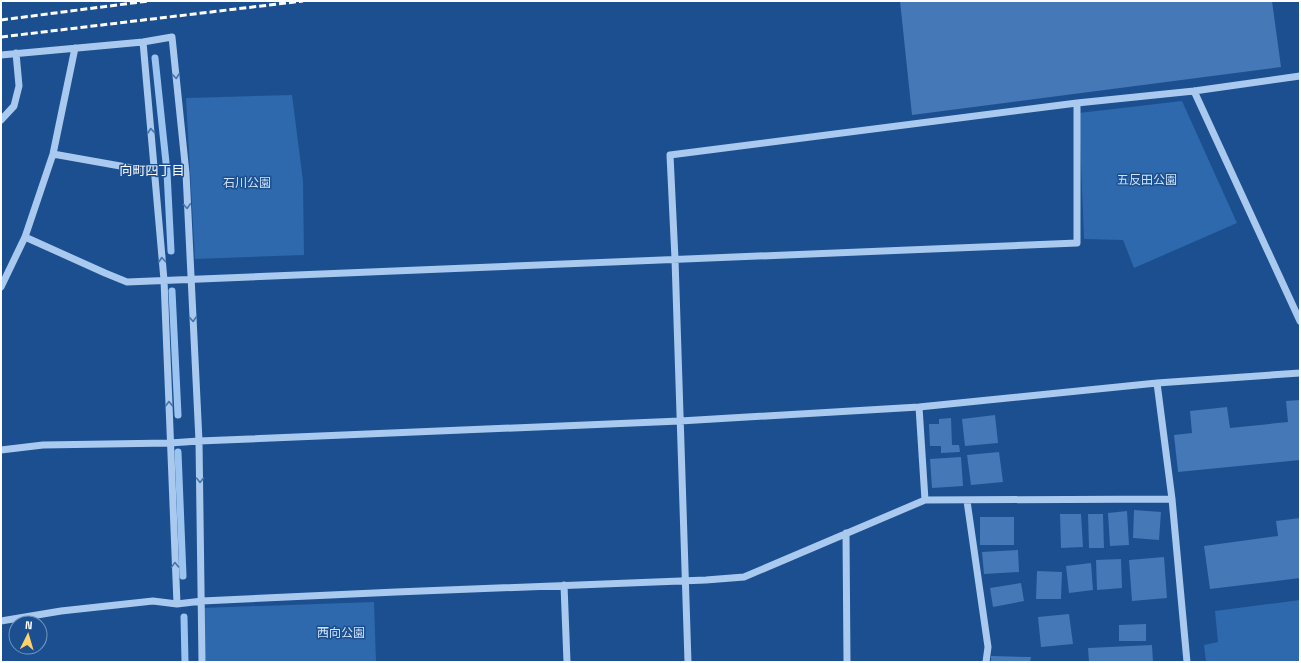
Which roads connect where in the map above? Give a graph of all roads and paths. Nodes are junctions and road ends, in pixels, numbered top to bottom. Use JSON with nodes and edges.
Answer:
{"nodes":[{"id":1,"x":143,"y":42,"type":"junction"},
{"id":2,"x":75,"y":48,"type":"junction"},
{"id":3,"x":16,"y":53,"type":"junction"},
{"id":4,"x":1,"y":55,"type":"edge"},
{"id":5,"x":1300,"y":76,"type":"edge"},
{"id":6,"x":1194,"y":91,"type":"junction"},
{"id":7,"x":1077,"y":104,"type":"junction"},
{"id":8,"x":1,"y":120,"type":"edge"},
{"id":9,"x":53,"y":154,"type":"junction"},
{"id":10,"x":154,"y":172,"type":"junction"},
{"id":11,"x":25,"y":237,"type":"junction"},
{"id":12,"x":675,"y":259,"type":"junction"},
{"id":13,"x":164,"y":280,"type":"junction"},
{"id":14,"x":191,"y":280,"type":"junction"},
{"id":15,"x":1,"y":287,"type":"edge"},
{"id":16,"x":1300,"y":321,"type":"edge"},
{"id":17,"x":1300,"y":373,"type":"edge"},
{"id":18,"x":1158,"y":383,"type":"junction"},
{"id":19,"x":919,"y":407,"type":"junction"},
{"id":20,"x":680,"y":421,"type":"junction"},
{"id":21,"x":199,"y":441,"type":"junction"},
{"id":22,"x":170,"y":443,"type":"junction"},
{"id":23,"x":1,"y":450,"type":"edge"},
{"id":24,"x":1172,"y":498,"type":"junction"},
{"id":25,"x":925,"y":500,"type":"junction"},
{"id":26,"x":968,"y":501,"type":"junction"},
{"id":27,"x":846,"y":534,"type":"junction"},
{"id":28,"x":686,"y":581,"type":"junction"},
{"id":29,"x":564,"y":585,"type":"junction"},
{"id":30,"x":202,"y":601,"type":"junction"},
{"id":31,"x":176,"y":604,"type":"junction"},
{"id":32,"x":1,"y":621,"type":"edge"},
{"id":33,"x":202,"y":662,"type":"edge"},
{"id":34,"x":567,"y":662,"type":"edge"},
{"id":35,"x":688,"y":662,"type":"edge"},
{"id":36,"x":847,"y":662,"type":"edge"},
{"id":37,"x":986,"y":662,"type":"edge"},
{"id":38,"x":1187,"y":662,"type":"edge"}],
"edges":[{"from":1,"to":2,"type":"street"},
{"from":10,"to":1,"type":"street","one_way":true},
{"from":1,"to":14,"type":"street","one_way":true},
{"from":2,"to":3,"type":"street"},
{"from":2,"to":9,"type":"street"},
{"from":3,"to":4,"type":"street"},
{"from":3,"to":8,"type":"street"},
{"from":5,"to":6,"type":"street"},
{"from":6,"to":7,"type":"street"},
{"from":6,"to":16,"type":"street"},
{"from":7,"to":12,"type":"street"},
{"from":7,"to":12,"type":"street"},
{"from":9,"to":10,"type":"street"},
{"from":9,"to":11,"type":"street"},
{"from":13,"to":10,"type":"street","one_way":true},
{"from":11,"to":13,"type":"street"},
{"from":11,"to":15,"type":"street"},
{"from":12,"to":14,"type":"street"},
{"from":12,"to":20,"type":"street"},
{"from":13,"to":14,"type":"street"},
{"from":22,"to":13,"type":"street","one_way":true},
{"from":14,"to":21,"type":"street","one_way":true},
{"from":17,"to":18,"type":"street"},
{"from":18,"to":19,"type":"street"},
{"from":18,"to":24,"type":"street"},
{"from":19,"to":20,"type":"street"},
{"from":19,"to":25,"type":"street"},
{"from":20,"to":21,"type":"street"},
{"from":20,"to":28,"type":"street"},
{"from":21,"to":22,"type":"street"},
{"from":21,"to":30,"type":"street","one_way":true},
{"from":22,"to":23,"type":"street"},
{"from":31,"to":22,"type":"street","one_way":true},
{"from":24,"to":26,"type":"street"},
{"from":24,"to":38,"type":"street"},
{"from":25,"to":26,"type":"street"},
{"from":25,"to":27,"type":"street"},
{"from":26,"to":37,"type":"street"},
{"from":27,"to":28,"type":"street"},
{"from":27,"to":36,"type":"street"},
{"from":28,"to":29,"type":"street"},
{"from":28,"to":35,"type":"street"},
{"from":29,"to":30,"type":"street"},
{"from":29,"to":34,"type":"street"},
{"from":30,"to":31,"type":"street"},
{"from":30,"to":33,"type":"street"},
{"from":31,"to":32,"type":"street"}]}
